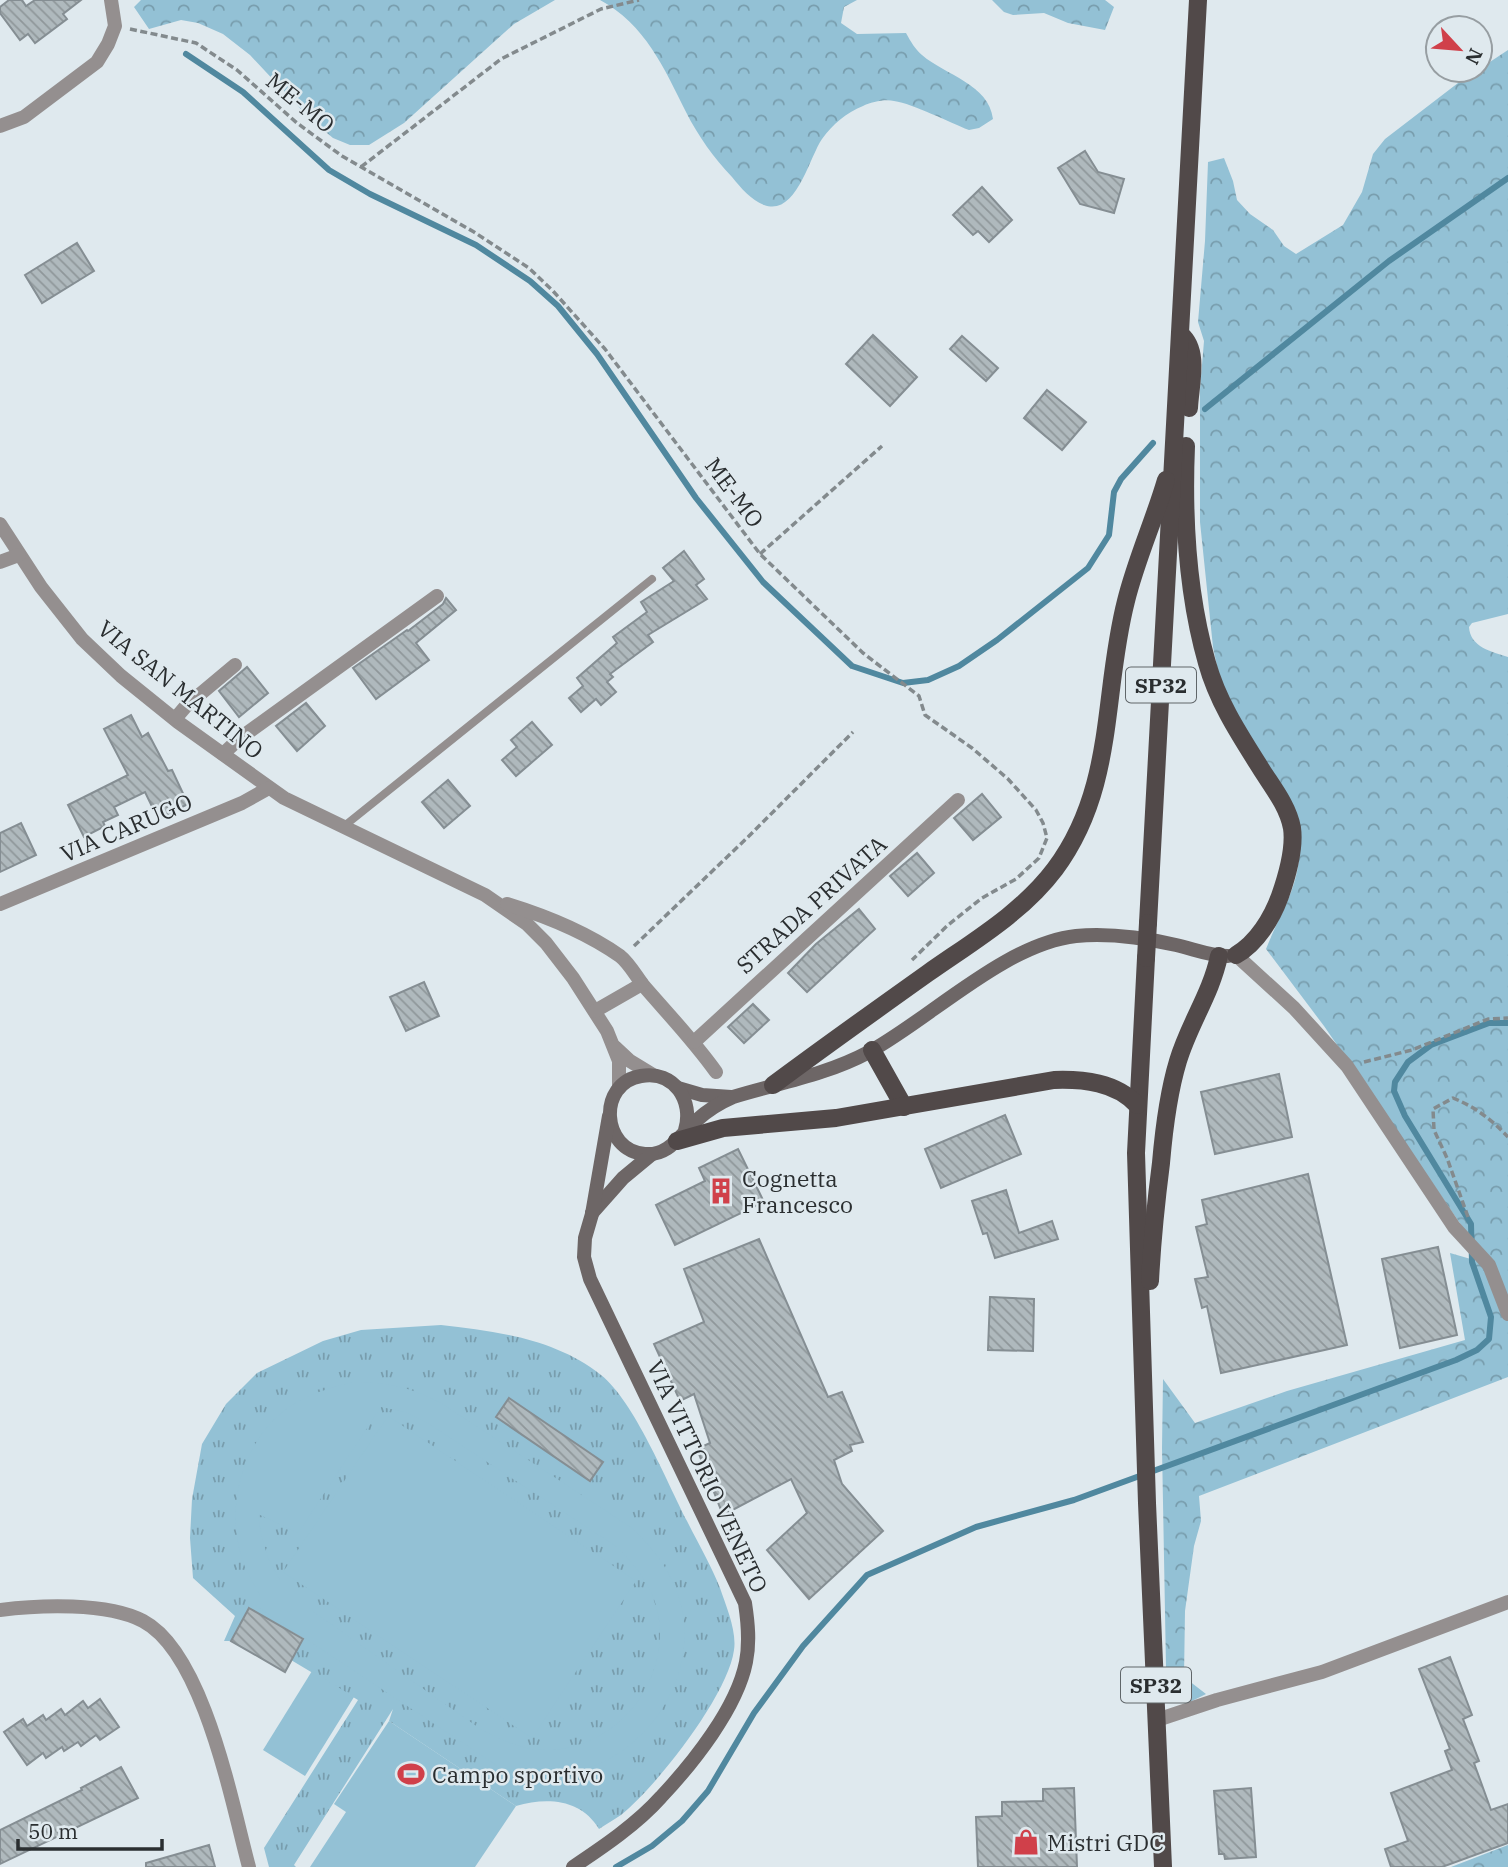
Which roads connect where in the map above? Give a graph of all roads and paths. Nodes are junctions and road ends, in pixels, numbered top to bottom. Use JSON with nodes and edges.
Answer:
{"nodes":[{"id":1,"x":111,"y":0,"type":"edge"},
{"id":2,"x":639,"y":0,"type":"edge"},
{"id":3,"x":1198,"y":0,"type":"edge"},
{"id":4,"x":115,"y":26,"type":"junction"},
{"id":5,"x":0,"y":126,"type":"edge"},
{"id":6,"x":361,"y":167,"type":"junction"},
{"id":7,"x":1181,"y":335,"type":"junction"},
{"id":8,"x":882,"y":446,"type":"dead end"},
{"id":9,"x":1175,"y":446,"type":"junction"},
{"id":10,"x":0,"y":524,"type":"edge"},
{"id":11,"x":760,"y":554,"type":"junction"},
{"id":12,"x":19,"y":555,"type":"junction"},
{"id":13,"x":0,"y":562,"type":"edge"},
{"id":14,"x":652,"y":579,"type":"dead end"},
{"id":15,"x":437,"y":596,"type":"dead end"},
{"id":16,"x":235,"y":665,"type":"dead end"},
{"id":17,"x":175,"y":719,"type":"junction"},
{"id":18,"x":853,"y":732,"type":"dead end"},
{"id":19,"x":223,"y":754,"type":"junction"},
{"id":20,"x":269,"y":788,"type":"junction"},
{"id":21,"x":958,"y":800,"type":"dead end"},
{"id":22,"x":343,"y":827,"type":"junction"},
{"id":23,"x":495,"y":901,"type":"junction"},
{"id":24,"x":0,"y":904,"type":"edge"},
{"id":25,"x":1228,"y":955,"type":"junction"},
{"id":26,"x":622,"y":957,"type":"junction"},
{"id":27,"x":908,"y":964,"type":"dead end"},
{"id":28,"x":642,"y":984,"type":"junction"},
{"id":29,"x":596,"y":1011,"type":"junction"},
{"id":30,"x":1508,"y":1018,"type":"edge"},
{"id":31,"x":694,"y":1042,"type":"junction"},
{"id":32,"x":614,"y":1046,"type":"junction"},
{"id":33,"x":872,"y":1050,"type":"junction"},
{"id":34,"x":1347,"y":1066,"type":"junction"},
{"id":35,"x":716,"y":1072,"type":"dead end"},
{"id":36,"x":653,"y":1075,"type":"junction"},
{"id":37,"x":773,"y":1085,"type":"junction"},
{"id":38,"x":619,"y":1088,"type":"junction"},
{"id":39,"x":678,"y":1088,"type":"junction"},
{"id":40,"x":733,"y":1097,"type":"junction"},
{"id":41,"x":1137,"y":1105,"type":"junction"},
{"id":42,"x":904,"y":1107,"type":"junction"},
{"id":43,"x":609,"y":1116,"type":"junction"},
{"id":44,"x":681,"y":1136,"type":"junction"},
{"id":45,"x":1508,"y":1137,"type":"edge"},
{"id":46,"x":652,"y":1154,"type":"junction"},
{"id":47,"x":592,"y":1214,"type":"junction"},
{"id":48,"x":1470,"y":1220,"type":"dead end"},
{"id":49,"x":1508,"y":1314,"type":"edge"},
{"id":50,"x":1144,"y":1421,"type":"junction"},
{"id":51,"x":1508,"y":1602,"type":"edge"},
{"id":52,"x":0,"y":1610,"type":"edge"},
{"id":53,"x":1157,"y":1720,"type":"junction"},
{"id":54,"x":249,"y":1867,"type":"edge"},
{"id":55,"x":573,"y":1867,"type":"edge"},
{"id":56,"x":1163,"y":1867,"type":"edge"}],
"edges":[{"from":1,"to":4,"type":"street"},
{"from":2,"to":6,"type":"path"},
{"from":3,"to":7,"type":"main road","number":"SP32"},
{"from":4,"to":5,"type":"street"},
{"from":4,"to":6,"type":"path","name":"ME-MO"},
{"from":6,"to":11,"type":"path","name":"ME-MO"},
{"from":7,"to":9,"type":"main road","number":"SP32"},
{"from":7,"to":25,"type":"main road"},
{"from":8,"to":11,"type":"path"},
{"from":9,"to":37,"type":"main road"},
{"from":9,"to":41,"type":"main road","number":"SP32","bridge":true},
{"from":10,"to":12,"type":"street","name":"VIA SAN MARTINO"},
{"from":11,"to":27,"type":"path","name":"ME-MO"},
{"from":12,"to":13,"type":"street"},
{"from":12,"to":17,"type":"street","name":"VIA SAN MARTINO"},
{"from":14,"to":22,"type":"lane"},
{"from":15,"to":19,"type":"street"},
{"from":16,"to":17,"type":"street"},
{"from":17,"to":19,"type":"street","name":"VIA SAN MARTINO"},
{"from":18,"to":26,"type":"path"},
{"from":19,"to":20,"type":"street","name":"VIA SAN MARTINO"},
{"from":20,"to":22,"type":"street","name":"VIA SAN MARTINO"},
{"from":20,"to":24,"type":"street","name":"VIA CARUGO"},
{"from":21,"to":31,"type":"street","name":"STRADA PRIVATA"},
{"from":22,"to":23,"type":"street","name":"VIA SAN MARTINO"},
{"from":23,"to":26,"type":"street"},
{"from":23,"to":29,"type":"street","name":"VIA SAN MARTINO"},
{"from":25,"to":33,"type":"street"},
{"from":25,"to":34,"type":"street"},
{"from":25,"to":50,"type":"main road"},
{"from":26,"to":28,"type":"street"},
{"from":28,"to":29,"type":"street"},
{"from":28,"to":31,"type":"street"},
{"from":29,"to":32,"type":"street","name":"VIA SAN MARTINO"},
{"from":30,"to":34,"type":"path"},
{"from":31,"to":35,"type":"street"},
{"from":32,"to":36,"type":"street","name":"VIA SAN MARTINO"},
{"from":32,"to":38,"type":"street","name":"VIA SAN MARTINO"},
{"from":33,"to":37,"type":"street"},
{"from":33,"to":42,"type":"main road"},
{"from":34,"to":49,"type":"street"},
{"from":36,"to":38,"type":"street"},
{"from":36,"to":39,"type":"street"},
{"from":37,"to":40,"type":"street"},
{"from":38,"to":43,"type":"street"},
{"from":39,"to":40,"type":"street"},
{"from":39,"to":44,"type":"street"},
{"from":40,"to":44,"type":"street"},
{"from":41,"to":42,"type":"main road"},
{"from":41,"to":50,"type":"main road","number":"SP32"},
{"from":42,"to":44,"type":"main road"},
{"from":43,"to":46,"type":"street"},
{"from":43,"to":47,"type":"street"},
{"from":44,"to":46,"type":"street"},
{"from":45,"to":48,"type":"path"},
{"from":46,"to":47,"type":"street"},
{"from":47,"to":55,"type":"street","name":"VIA VITTORIO VENETO"},
{"from":50,"to":53,"type":"main road","number":"SP32"},
{"from":51,"to":53,"type":"street"},
{"from":52,"to":54,"type":"street"},
{"from":53,"to":56,"type":"main road","number":"SP32"}]}
